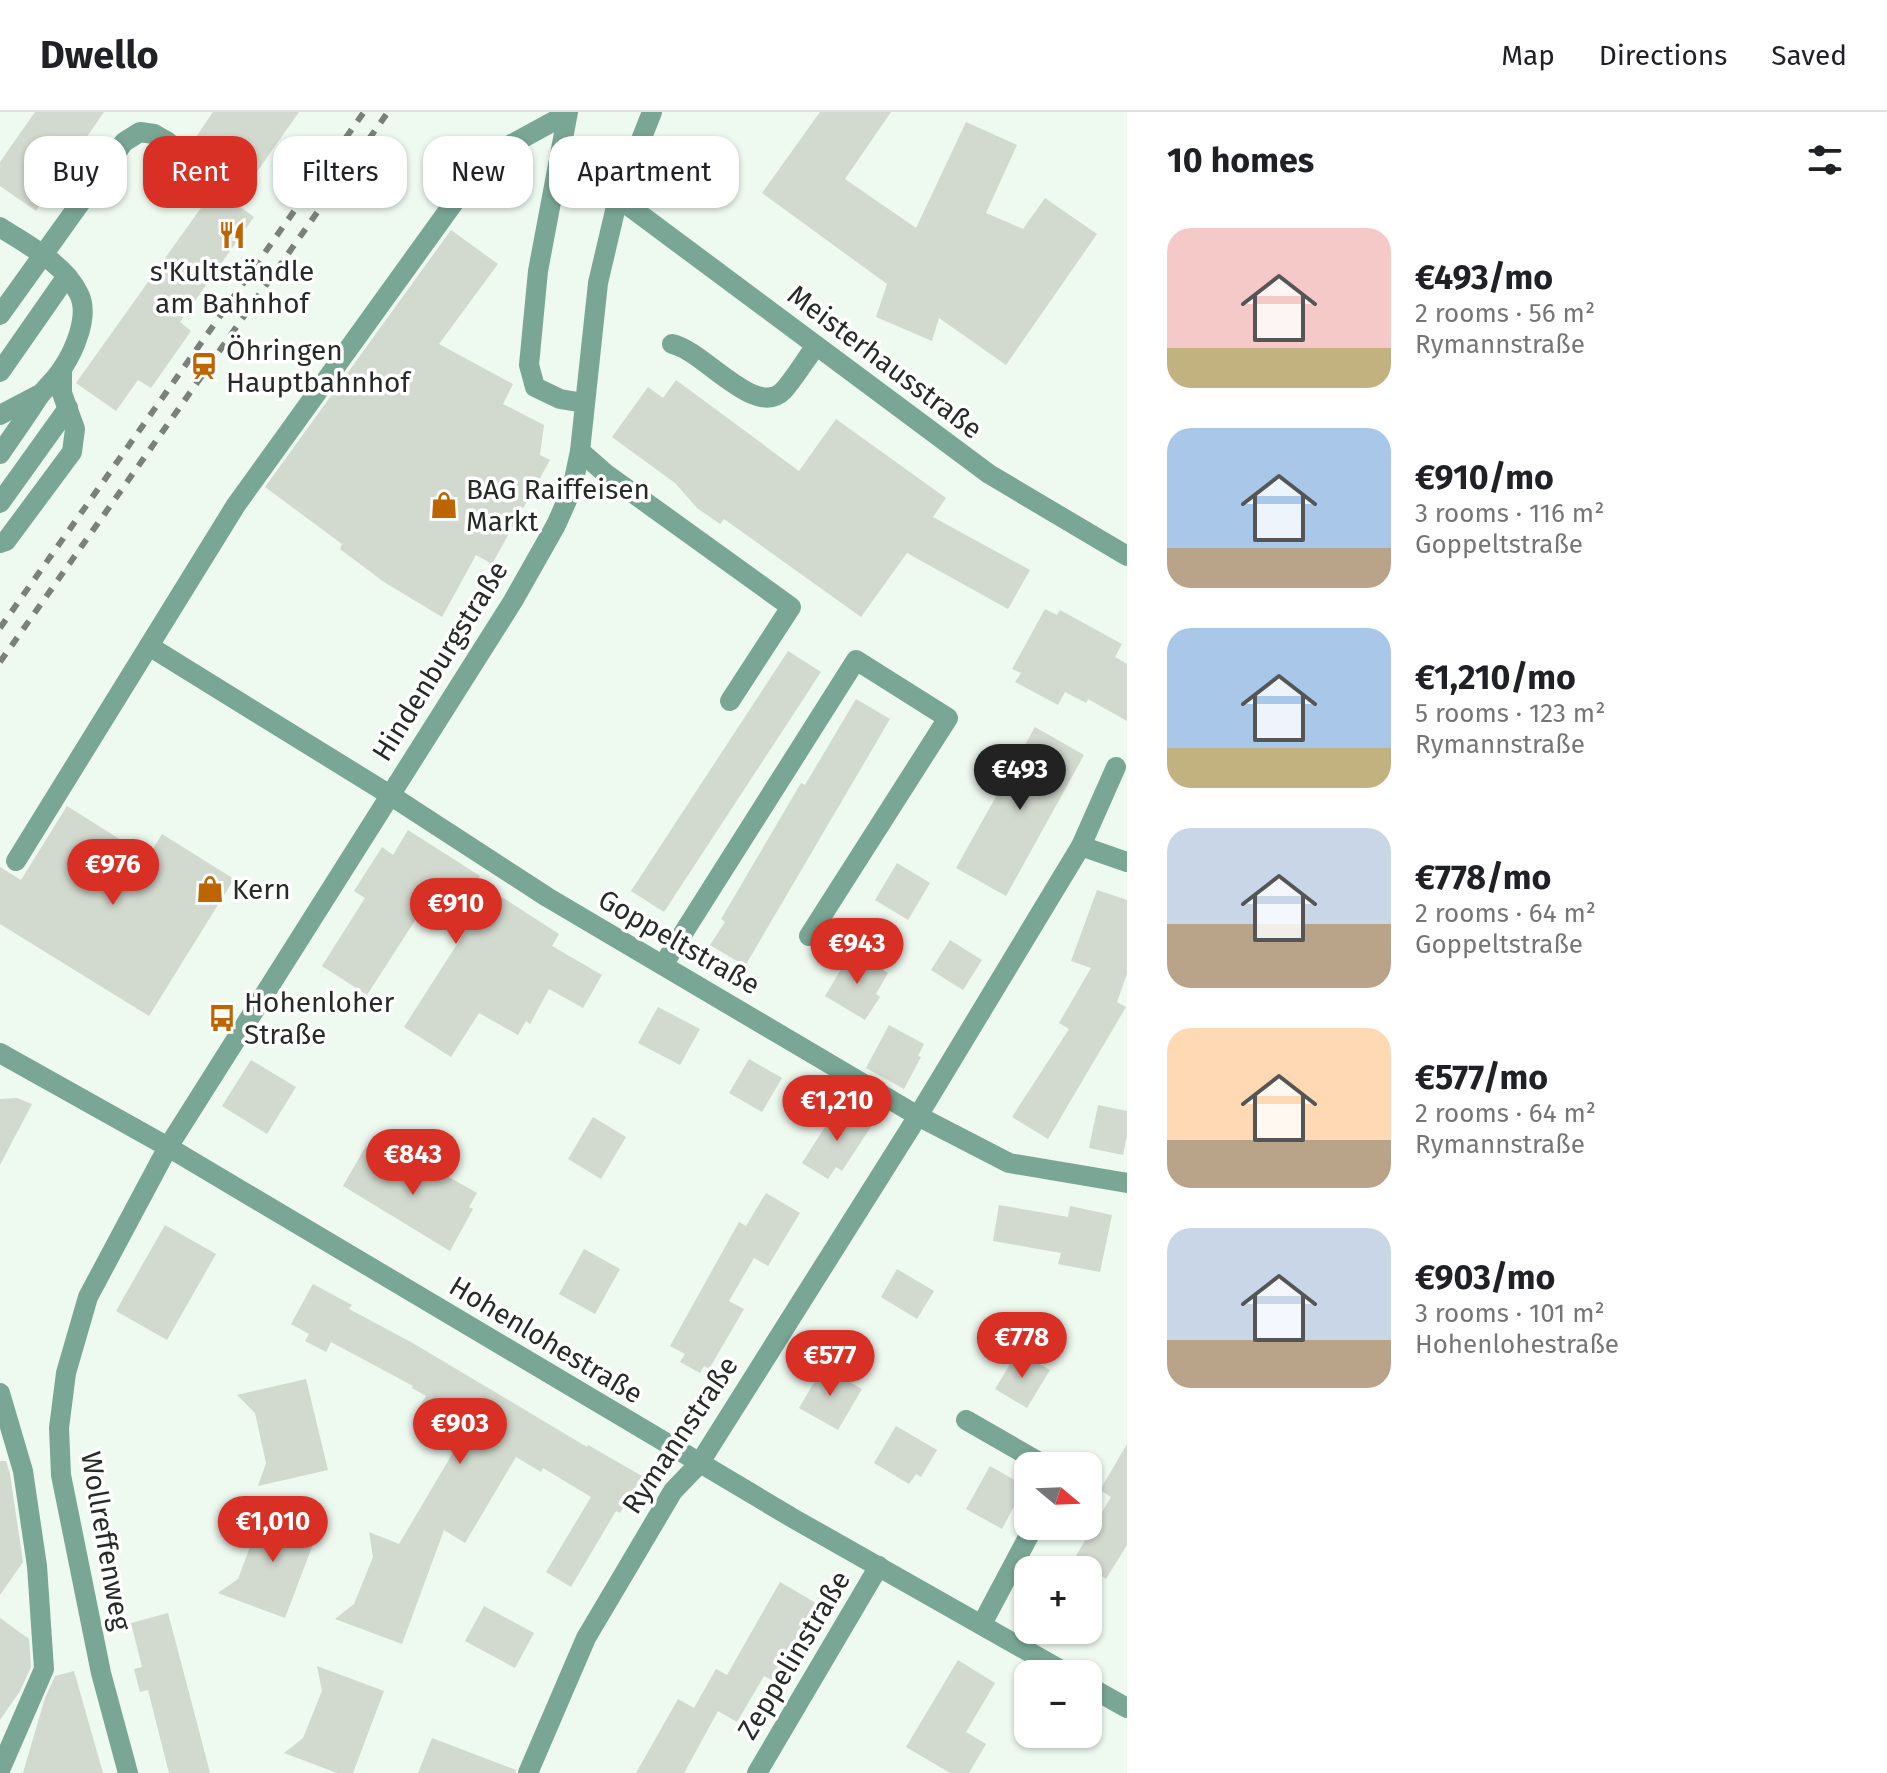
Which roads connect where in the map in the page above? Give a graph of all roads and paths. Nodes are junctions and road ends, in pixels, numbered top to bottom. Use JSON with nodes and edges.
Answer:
{"nodes":[{"id":1,"x":652,"y":112,"type":"edge"},
{"id":2,"x":567,"y":113,"type":"edge"},
{"id":3,"x":158,"y":136,"type":"edge"},
{"id":4,"x":643,"y":136,"type":"edge"},
{"id":5,"x":616,"y":208,"type":"edge"},
{"id":6,"x":631,"y":208,"type":"edge"},
{"id":7,"x":0,"y":227,"type":"edge"},
{"id":8,"x":43,"y":254,"type":"junction"},
{"id":9,"x":67,"y":276,"type":"junction"},
{"id":10,"x":0,"y":315,"type":"edge"},
{"id":11,"x":672,"y":344,"type":"dead end"},
{"id":12,"x":816,"y":346,"type":"junction"},
{"id":13,"x":62,"y":370,"type":"junction"},
{"id":14,"x":0,"y":372,"type":"edge"},
{"id":15,"x":41,"y":394,"type":"junction"},
{"id":16,"x":584,"y":403,"type":"junction"},
{"id":17,"x":68,"y":408,"type":"junction"},
{"id":18,"x":0,"y":415,"type":"edge"},
{"id":19,"x":580,"y":451,"type":"junction"},
{"id":20,"x":0,"y":454,"type":"edge"},
{"id":21,"x":0,"y":503,"type":"edge"},
{"id":22,"x":0,"y":543,"type":"edge"},
{"id":23,"x":1127,"y":556,"type":"edge"},
{"id":24,"x":149,"y":646,"type":"junction"},
{"id":25,"x":730,"y":701,"type":"dead end"},
{"id":26,"x":1116,"y":767,"type":"dead end"},
{"id":27,"x":390,"y":795,"type":"junction"},
{"id":28,"x":1081,"y":846,"type":"junction"},
{"id":29,"x":16,"y":861,"type":"dead end"},
{"id":30,"x":1127,"y":862,"type":"edge"},
{"id":31,"x":809,"y":936,"type":"dead end"},
{"id":32,"x":663,"y":965,"type":"junction"},
{"id":33,"x":0,"y":1053,"type":"edge"},
{"id":34,"x":918,"y":1116,"type":"junction"},
{"id":35,"x":168,"y":1147,"type":"junction"},
{"id":36,"x":1127,"y":1183,"type":"edge"},
{"id":37,"x":0,"y":1393,"type":"edge"},
{"id":38,"x":966,"y":1420,"type":"dead end"},
{"id":39,"x":1022,"y":1452,"type":"edge"},
{"id":40,"x":699,"y":1464,"type":"junction"},
{"id":41,"x":1027,"y":1540,"type":"edge"},
{"id":42,"x":879,"y":1566,"type":"junction"},
{"id":43,"x":982,"y":1624,"type":"junction"},
{"id":44,"x":1044,"y":1660,"type":"edge"},
{"id":45,"x":1102,"y":1694,"type":"edge"},
{"id":46,"x":1127,"y":1708,"type":"edge"},
{"id":47,"x":0,"y":1770,"type":"edge"},
{"id":48,"x":128,"y":1773,"type":"edge"},
{"id":49,"x":528,"y":1773,"type":"edge"},
{"id":50,"x":757,"y":1773,"type":"edge"}],
"edges":[{"from":1,"to":4,"type":"street","name":"Hindenburgstraße"},
{"from":2,"to":16,"type":"street"},
{"from":2,"to":24,"type":"street"},
{"from":3,"to":8,"type":"street"},
{"from":5,"to":16,"type":"street","name":"Hindenburgstraße"},
{"from":6,"to":12,"type":"street","name":"Meisterhausstraße"},
{"from":7,"to":8,"type":"street"},
{"from":8,"to":9,"type":"street"},
{"from":8,"to":10,"type":"street"},
{"from":9,"to":13,"type":"street"},
{"from":9,"to":14,"type":"street"},
{"from":11,"to":12,"type":"street"},
{"from":12,"to":23,"type":"street","name":"Meisterhausstraße"},
{"from":13,"to":15,"type":"street"},
{"from":13,"to":17,"type":"street"},
{"from":15,"to":18,"type":"street"},
{"from":15,"to":20,"type":"street"},
{"from":16,"to":19,"type":"street","name":"Hindenburgstraße"},
{"from":17,"to":21,"type":"street"},
{"from":17,"to":22,"type":"street"},
{"from":19,"to":25,"type":"street"},
{"from":19,"to":27,"type":"street","name":"Hindenburgstraße"},
{"from":24,"to":27,"type":"street","name":"Goppeltstraße"},
{"from":24,"to":29,"type":"street"},
{"from":26,"to":28,"type":"street","name":"Rymannstraße"},
{"from":27,"to":32,"type":"street","name":"Goppeltstraße"},
{"from":27,"to":35,"type":"street","name":"Hindenburgstraße"},
{"from":28,"to":30,"type":"street"},
{"from":28,"to":34,"type":"street","name":"Rymannstraße"},
{"from":31,"to":32,"type":"street"},
{"from":32,"to":34,"type":"street","name":"Goppeltstraße"},
{"from":33,"to":35,"type":"street","name":"Hohenlohestraße"},
{"from":34,"to":36,"type":"street","name":"Goppeltstraße"},
{"from":34,"to":40,"type":"street","name":"Rymannstraße"},
{"from":35,"to":40,"type":"street","name":"Hohenlohestraße"},
{"from":35,"to":48,"type":"street","name":"Wollreffenweg"},
{"from":37,"to":47,"type":"street"},
{"from":38,"to":39,"type":"street"},
{"from":40,"to":42,"type":"street","name":"Hohenlohestraße"},
{"from":40,"to":49,"type":"street","name":"Rymannstraße"},
{"from":41,"to":43,"type":"street"},
{"from":42,"to":43,"type":"street","name":"Hohenlohestraße"},
{"from":42,"to":50,"type":"street","name":"Zeppelinstraße"},
{"from":43,"to":44,"type":"street","name":"Hohenlohestraße"},
{"from":45,"to":46,"type":"street"}]}
